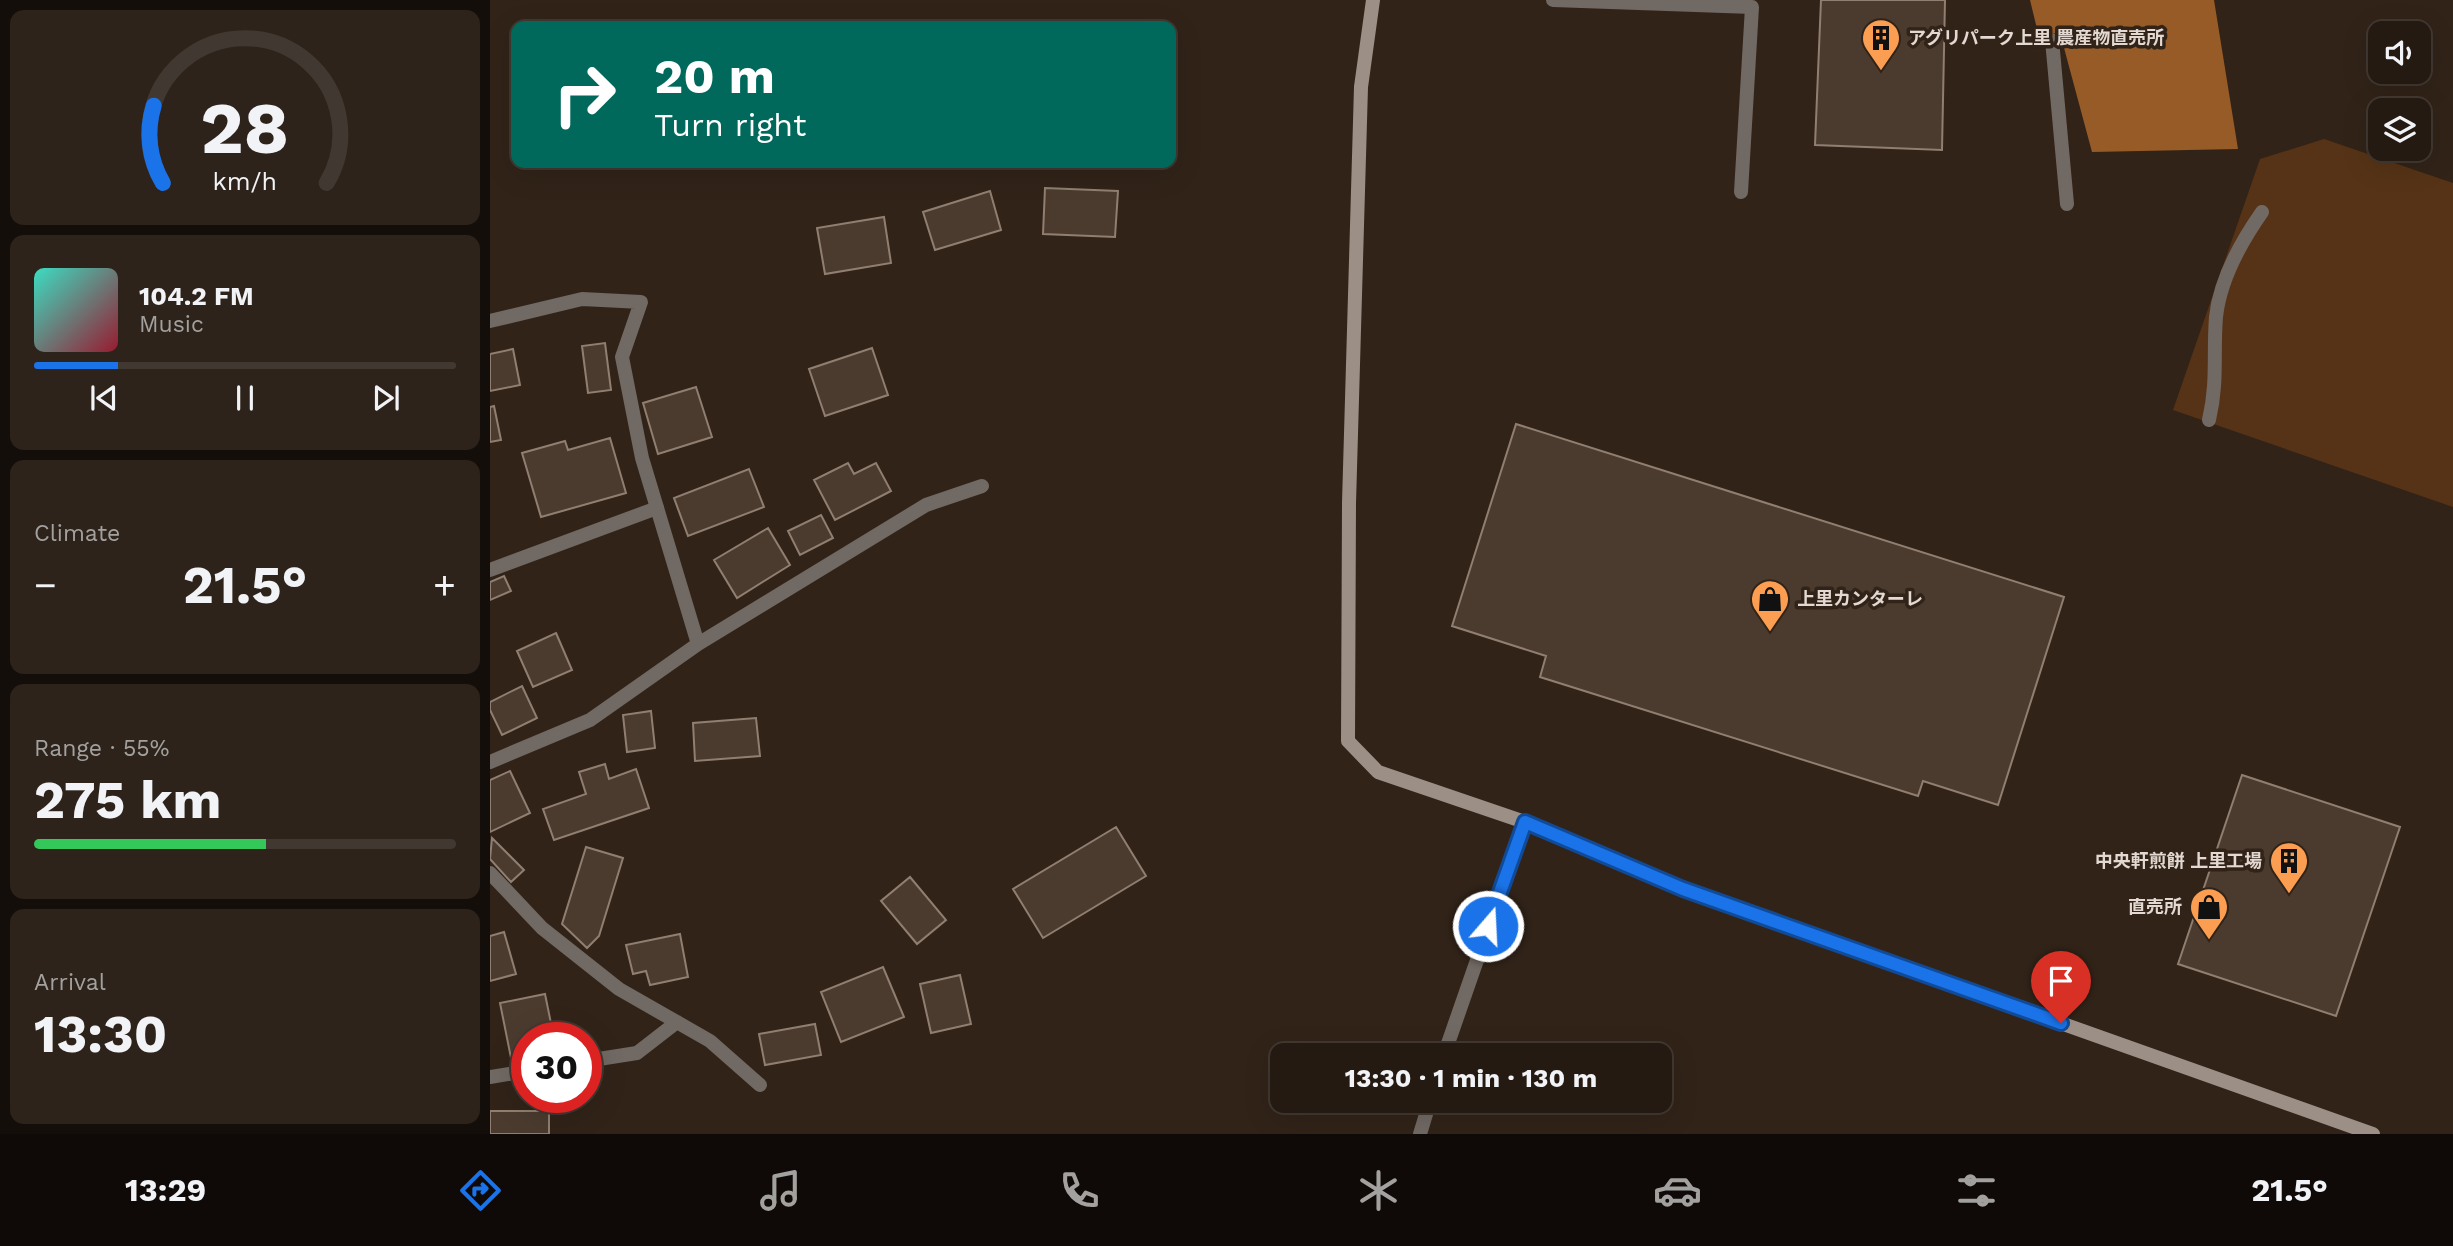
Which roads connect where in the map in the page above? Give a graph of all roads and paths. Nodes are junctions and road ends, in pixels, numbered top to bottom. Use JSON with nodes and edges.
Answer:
{"nodes":[{"id":1,"x":1373,"y":0,"type":"edge"},
{"id":2,"x":1553,"y":0,"type":"edge"},
{"id":3,"x":2052,"y":40,"type":"dead end"},
{"id":4,"x":1741,"y":192,"type":"dead end"},
{"id":5,"x":2067,"y":204,"type":"dead end"},
{"id":6,"x":2262,"y":212,"type":"dead end"},
{"id":7,"x":490,"y":321,"type":"edge"},
{"id":8,"x":2209,"y":420,"type":"dead end"},
{"id":9,"x":982,"y":486,"type":"dead end"},
{"id":10,"x":657,"y":508,"type":"junction"},
{"id":11,"x":490,"y":570,"type":"edge"},
{"id":12,"x":698,"y":644,"type":"junction"},
{"id":13,"x":490,"y":762,"type":"edge"},
{"id":14,"x":1525,"y":822,"type":"junction"},
{"id":15,"x":490,"y":873,"type":"edge"},
{"id":16,"x":677,"y":1022,"type":"junction"},
{"id":17,"x":1448,"y":1043,"type":"edge"},
{"id":18,"x":602,"y":1058,"type":"edge"},
{"id":19,"x":511,"y":1074,"type":"edge"},
{"id":20,"x":490,"y":1077,"type":"edge"},
{"id":21,"x":760,"y":1085,"type":"dead end"},
{"id":22,"x":1426,"y":1113,"type":"edge"},
{"id":23,"x":1420,"y":1134,"type":"edge"},
{"id":24,"x":2373,"y":1134,"type":"edge"}],
"edges":[{"from":1,"to":14,"type":"street"},
{"from":2,"to":4,"type":"street"},
{"from":3,"to":5,"type":"street"},
{"from":6,"to":8,"type":"street"},
{"from":7,"to":10,"type":"street"},
{"from":9,"to":12,"type":"street"},
{"from":10,"to":11,"type":"street"},
{"from":10,"to":12,"type":"street"},
{"from":12,"to":13,"type":"street"},
{"from":14,"to":17,"type":"street"},
{"from":14,"to":24,"type":"street"},
{"from":15,"to":16,"type":"street"},
{"from":16,"to":18,"type":"street"},
{"from":16,"to":21,"type":"street"},
{"from":19,"to":20,"type":"street"},
{"from":22,"to":23,"type":"street"}]}
